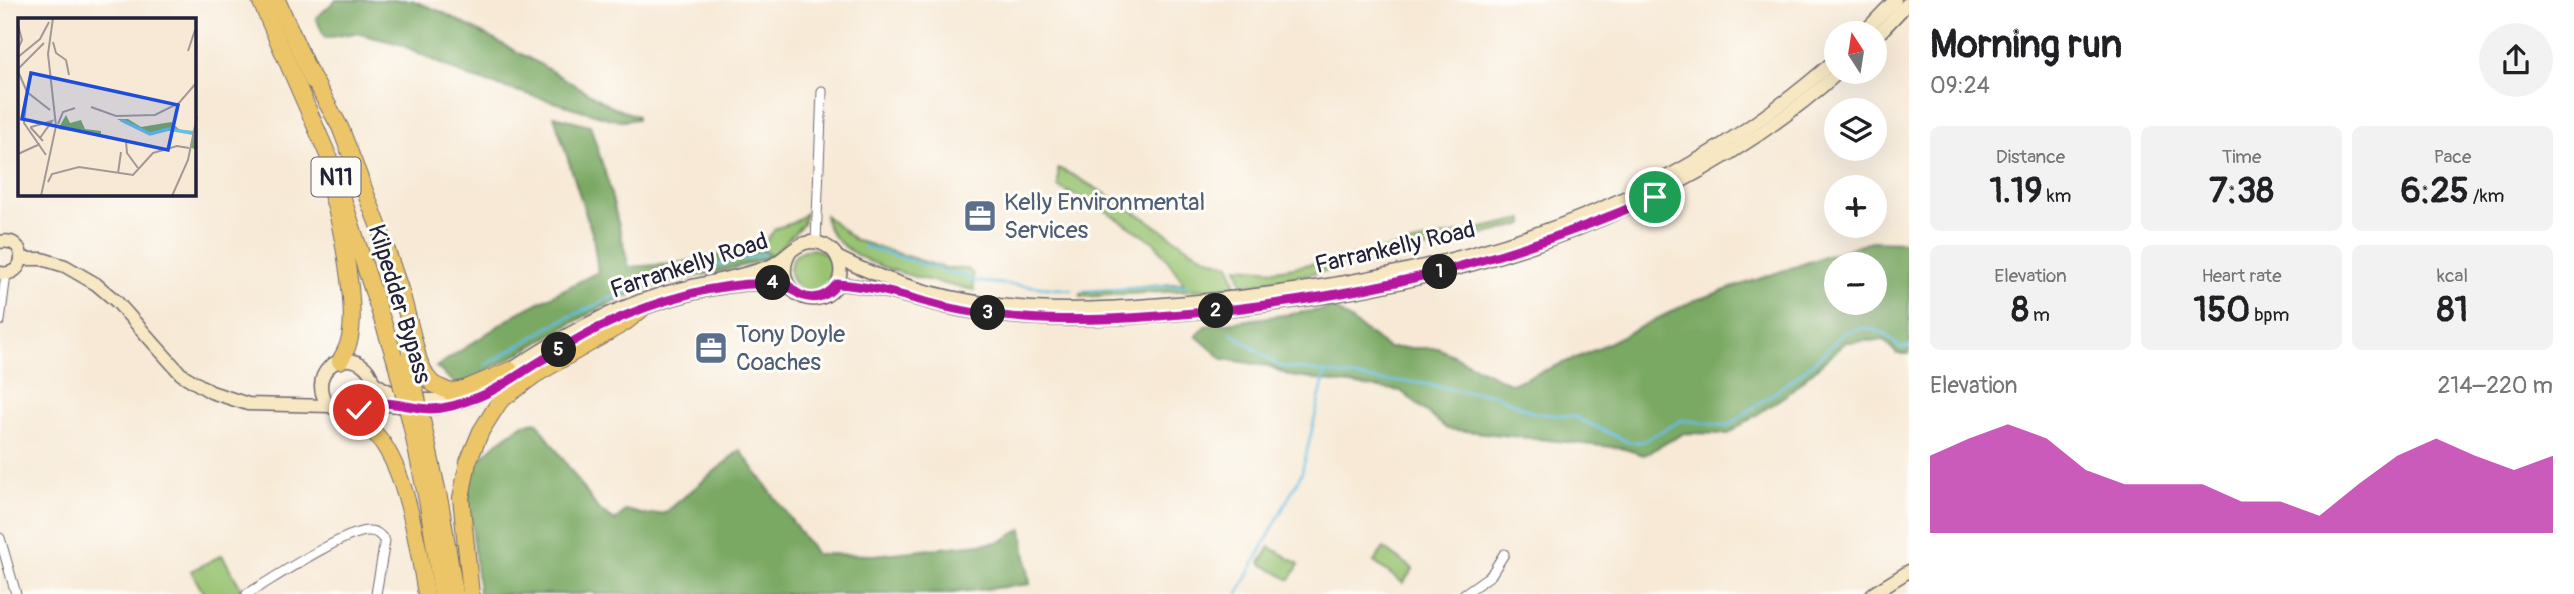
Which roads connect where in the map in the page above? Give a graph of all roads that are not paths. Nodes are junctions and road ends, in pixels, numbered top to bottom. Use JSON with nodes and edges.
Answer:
{"nodes":[{"id":1,"x":260,"y":0,"type":"edge"},
{"id":2,"x":277,"y":0,"type":"edge"},
{"id":3,"x":1895,"y":0,"type":"edge"},
{"id":4,"x":1909,"y":2,"type":"edge"},
{"id":5,"x":1875,"y":21,"type":"edge"},
{"id":6,"x":1887,"y":25,"type":"edge"},
{"id":7,"x":1824,"y":69,"type":"edge"},
{"id":8,"x":309,"y":71,"type":"junction"},
{"id":9,"x":1824,"y":84,"type":"edge"},
{"id":10,"x":822,"y":91,"type":"dead end"},
{"id":11,"x":0,"y":242,"type":"edge"},
{"id":12,"x":816,"y":242,"type":"junction"},
{"id":13,"x":791,"y":251,"type":"junction"},
{"id":14,"x":837,"y":257,"type":"junction"},
{"id":15,"x":22,"y":259,"type":"junction"},
{"id":16,"x":3,"y":273,"type":"edge"},
{"id":17,"x":837,"y":284,"type":"junction"},
{"id":18,"x":789,"y":286,"type":"junction"},
{"id":19,"x":641,"y":310,"type":"junction"},
{"id":20,"x":0,"y":321,"type":"edge"},
{"id":21,"x":401,"y":359,"type":"junction"},
{"id":22,"x":340,"y":361,"type":"junction"},
{"id":23,"x":510,"y":370,"type":"junction"},
{"id":24,"x":373,"y":381,"type":"junction"},
{"id":25,"x":321,"y":389,"type":"junction"},
{"id":26,"x":330,"y":406,"type":"junction"},
{"id":27,"x":287,"y":407,"type":"junction"},
{"id":28,"x":358,"y":408,"type":"junction"},
{"id":29,"x":417,"y":422,"type":"junction"},
{"id":30,"x":0,"y":538,"type":"edge"},
{"id":31,"x":1504,"y":554,"type":"dead end"},
{"id":32,"x":1909,"y":571,"type":"edge"},
{"id":33,"x":16,"y":594,"type":"edge"},
{"id":34,"x":247,"y":594,"type":"edge"},
{"id":35,"x":376,"y":594,"type":"edge"},
{"id":36,"x":426,"y":594,"type":"edge"},
{"id":37,"x":442,"y":594,"type":"edge"},
{"id":38,"x":455,"y":594,"type":"edge"},
{"id":39,"x":471,"y":594,"type":"edge"},
{"id":40,"x":1464,"y":594,"type":"edge"},
{"id":41,"x":1872,"y":594,"type":"edge"}],
"edges":[{"from":1,"to":21,"type":"highway","name":"Kilpedder Bypass","number":"N11"},
{"from":1,"to":22,"type":"highway","number":"N11"},
{"from":2,"to":8,"type":"highway","name":"Kilpedder Bypass","number":"N11"},
{"from":3,"to":5,"type":"main road"},
{"from":4,"to":6,"type":"main road"},
{"from":7,"to":14,"type":"main road","name":"Farrankelly Road"},
{"from":8,"to":21,"type":"highway","name":"Kilpedder Bypass","number":"N11"},
{"from":8,"to":23,"type":"highway","number":"N11"},
{"from":9,"to":17,"type":"main road","name":"Farrankelly Road"},
{"from":10,"to":12,"type":"street"},
{"from":11,"to":15,"type":"main road"},
{"from":12,"to":13,"type":"main road"},
{"from":12,"to":14,"type":"main road"},
{"from":13,"to":18,"type":"main road"},
{"from":13,"to":23,"type":"main road","name":"Farrankelly Road"},
{"from":14,"to":17,"type":"main road"},
{"from":15,"to":16,"type":"main road"},
{"from":15,"to":27,"type":"main road"},
{"from":16,"to":20,"type":"street"},
{"from":17,"to":18,"type":"main road"},
{"from":18,"to":19,"type":"main road","name":"Farrankelly Road"},
{"from":19,"to":28,"type":"main road","name":"Farrankelly Road"},
{"from":19,"to":39,"type":"highway"},
{"from":21,"to":29,"type":"highway","name":"Kilpedder Bypass","number":"N11","bridge":true},
{"from":22,"to":24,"type":"main road"},
{"from":22,"to":25,"type":"main road"},
{"from":23,"to":24,"type":"main road","name":"Farrankelly Road"},
{"from":24,"to":28,"type":"main road"},
{"from":25,"to":26,"type":"main road"},
{"from":25,"to":27,"type":"main road"},
{"from":26,"to":27,"type":"main road"},
{"from":26,"to":28,"type":"main road"},
{"from":28,"to":36,"type":"highway"},
{"from":29,"to":37,"type":"highway","name":"Kilpedder Bypass","number":"N11"},
{"from":29,"to":38,"type":"highway","name":"Kilpedder Bypass","number":"N11"},
{"from":30,"to":33,"type":"street"},
{"from":31,"to":40,"type":"street"},
{"from":32,"to":41,"type":"main road"},
{"from":34,"to":35,"type":"street"}]}
